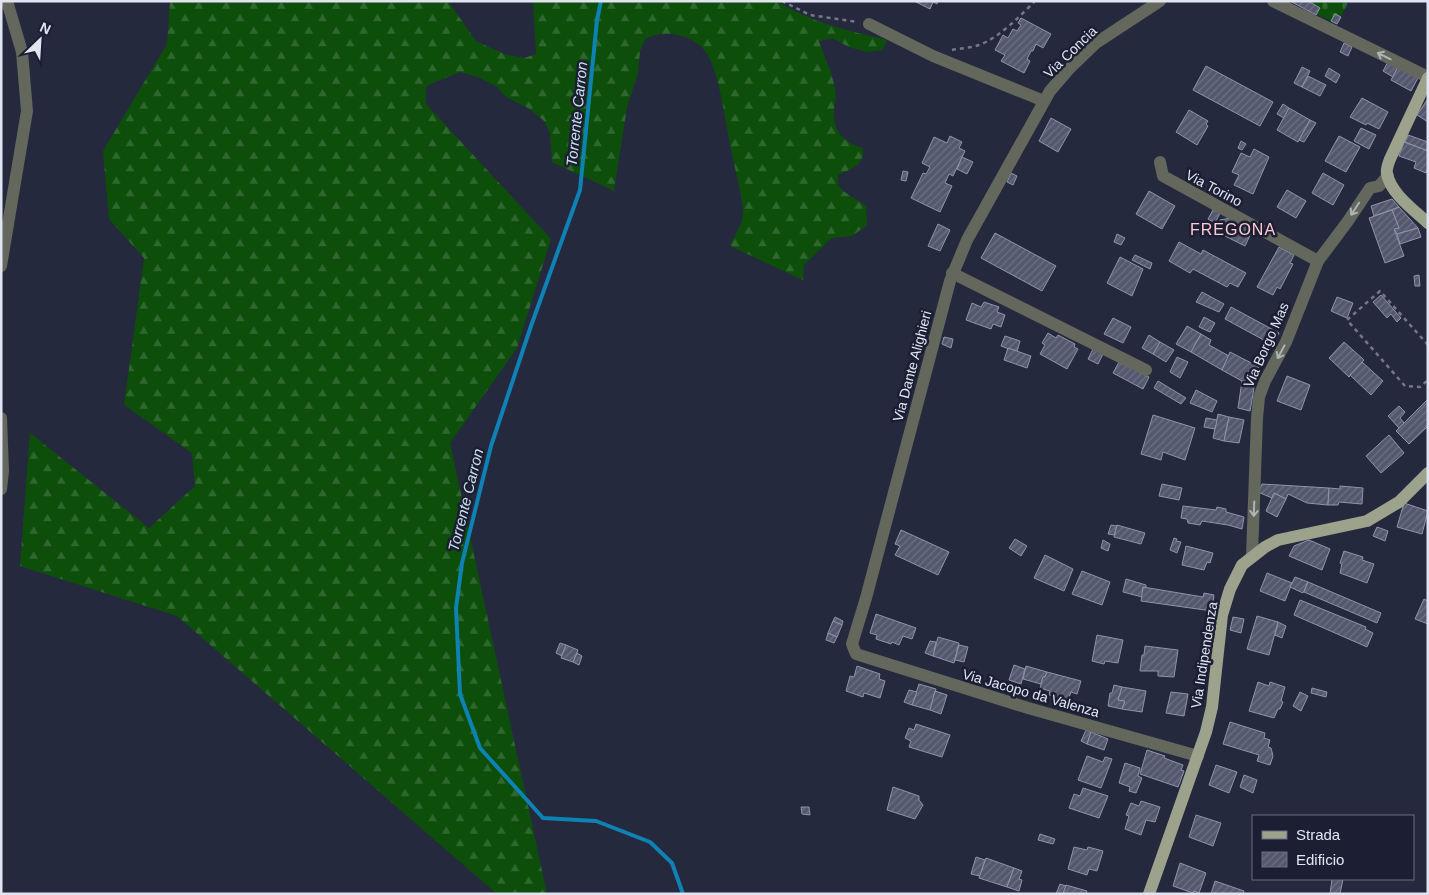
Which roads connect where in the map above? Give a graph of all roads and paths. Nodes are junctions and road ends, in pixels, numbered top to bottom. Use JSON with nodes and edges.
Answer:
{"nodes":[{"id":1,"x":7,"y":1,"type":"edge"},
{"id":2,"x":782,"y":1,"type":"edge"},
{"id":3,"x":1035,"y":1,"type":"edge"},
{"id":4,"x":1160,"y":1,"type":"edge"},
{"id":5,"x":1273,"y":1,"type":"edge"},
{"id":6,"x":869,"y":24,"type":"joint"},
{"id":7,"x":949,"y":50,"type":"dead end"},
{"id":8,"x":1428,"y":77,"type":"edge"},
{"id":9,"x":1425,"y":92,"type":"edge"},
{"id":10,"x":1047,"y":96,"type":"junction"},
{"id":11,"x":1160,"y":162,"type":"dead end"},
{"id":12,"x":1388,"y":176,"type":"junction"},
{"id":13,"x":1428,"y":223,"type":"edge"},
{"id":14,"x":1318,"y":261,"type":"junction"},
{"id":15,"x":1,"y":266,"type":"edge"},
{"id":16,"x":952,"y":273,"type":"junction"},
{"id":17,"x":1428,"y":345,"type":"edge"},
{"id":18,"x":1146,"y":370,"type":"dead end"},
{"id":19,"x":1428,"y":380,"type":"edge"},
{"id":20,"x":1,"y":418,"type":"edge"},
{"id":21,"x":1428,"y":473,"type":"edge"},
{"id":22,"x":1,"y":489,"type":"edge"},
{"id":23,"x":1252,"y":556,"type":"junction"},
{"id":24,"x":856,"y":654,"type":"joint"},
{"id":25,"x":1198,"y":756,"type":"junction"},
{"id":26,"x":1149,"y":894,"type":"edge"}],
"edges":[{"from":1,"to":15,"type":"street"},
{"from":2,"to":6,"type":"path"},
{"from":3,"to":7,"type":"path"},
{"from":4,"to":10,"type":"street","name":"Via Concia"},
{"from":8,"to":5,"type":"street","one_way":true},
{"from":6,"to":10,"type":"street"},
{"from":8,"to":9,"type":"main road"},
{"from":9,"to":12,"type":"main road"},
{"from":10,"to":16,"type":"street","name":"Via Dante Alighieri"},
{"from":11,"to":14,"type":"street","name":"Via Torino"},
{"from":12,"to":13,"type":"main road"},
{"from":12,"to":14,"type":"street","name":"Via Borgo Mas","one_way":true},
{"from":14,"to":23,"type":"street","name":"Via Borgo Mas","one_way":true},
{"from":16,"to":18,"type":"street"},
{"from":16,"to":24,"type":"street","name":"Via Dante Alighieri"},
{"from":17,"to":19,"type":"path"},
{"from":20,"to":22,"type":"street"},
{"from":21,"to":23,"type":"main road","name":"Via Indipendenza"},
{"from":23,"to":25,"type":"main road","name":"Via Indipendenza"},
{"from":24,"to":25,"type":"street","name":"Via Jacopo da Valenza"},
{"from":25,"to":26,"type":"main road","name":"Via Indipendenza"}]}
